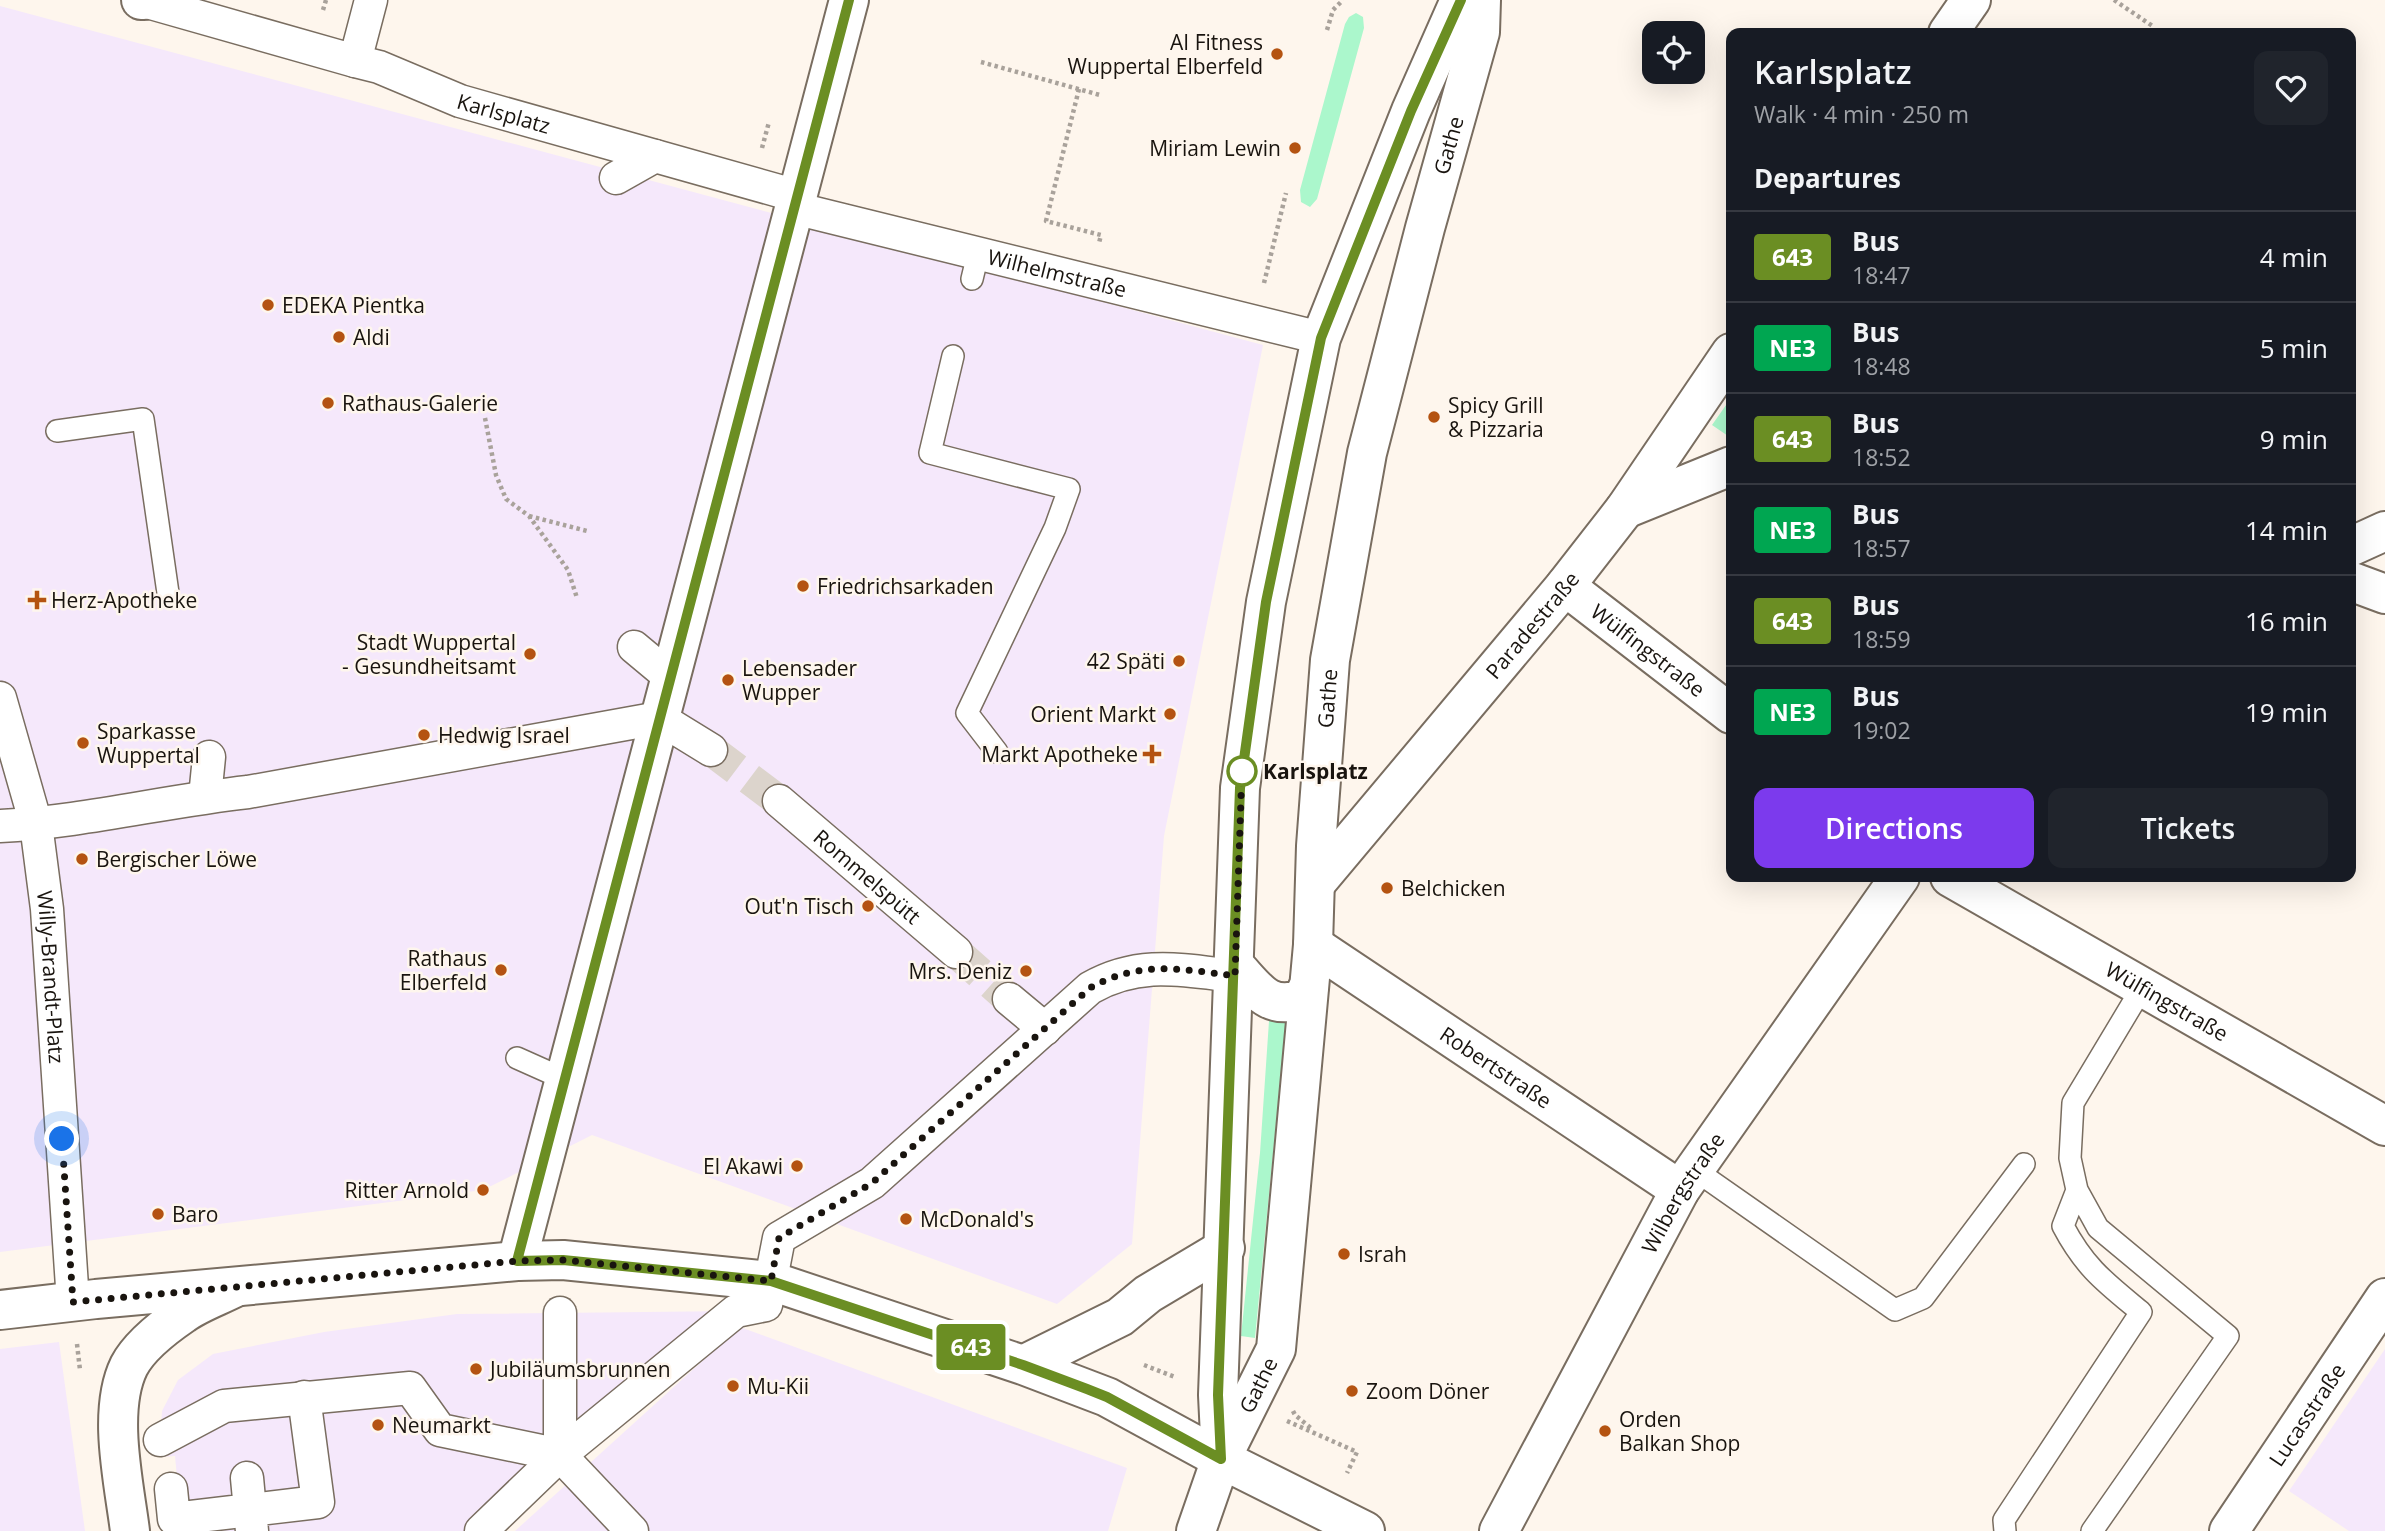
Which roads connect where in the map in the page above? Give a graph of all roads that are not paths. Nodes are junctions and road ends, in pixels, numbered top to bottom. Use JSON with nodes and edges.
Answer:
{"nodes":[{"id":1,"x":143,"y":0,"type":"edge"},
{"id":2,"x":371,"y":0,"type":"edge"},
{"id":3,"x":849,"y":0,"type":"edge"},
{"id":4,"x":1461,"y":0,"type":"edge"},
{"id":5,"x":1481,"y":0,"type":"edge"},
{"id":6,"x":1971,"y":0,"type":"edge"},
{"id":7,"x":1951,"y":28,"type":"edge"},
{"id":8,"x":355,"y":61,"type":"junction"},
{"id":9,"x":655,"y":156,"type":"junction"},
{"id":10,"x":616,"y":178,"type":"dead end"},
{"id":11,"x":795,"y":202,"type":"junction"},
{"id":12,"x":1321,"y":338,"type":"junction"},
{"id":13,"x":953,"y":356,"type":"dead end"},
{"id":14,"x":1726,"y":360,"type":"edge"},
{"id":15,"x":57,"y":431,"type":"dead end"},
{"id":16,"x":1726,"y":468,"type":"edge"},
{"id":17,"x":1625,"y":509,"type":"junction"},
{"id":18,"x":2385,"y":531,"type":"edge"},
{"id":19,"x":2356,"y":544,"type":"edge"},
{"id":20,"x":2356,"y":583,"type":"edge"},
{"id":21,"x":1565,"y":586,"type":"junction"},
{"id":22,"x":169,"y":593,"type":"dead end"},
{"id":23,"x":2385,"y":594,"type":"edge"},
{"id":24,"x":634,"y":647,"type":"dead end"},
{"id":25,"x":670,"y":677,"type":"junction"},
{"id":26,"x":0,"y":698,"type":"edge"},
{"id":27,"x":1726,"y":710,"type":"edge"},
{"id":28,"x":659,"y":718,"type":"junction"},
{"id":29,"x":711,"y":750,"type":"tunnel mouth"},
{"id":30,"x":997,"y":752,"type":"dead end"},
{"id":31,"x":209,"y":757,"type":"dead end"},
{"id":32,"x":205,"y":797,"type":"junction"},
{"id":33,"x":779,"y":801,"type":"tunnel mouth"},
{"id":34,"x":36,"y":824,"type":"junction"},
{"id":35,"x":0,"y":826,"type":"edge"},
{"id":36,"x":1896,"y":882,"type":"edge"},
{"id":37,"x":1959,"y":882,"type":"edge"},
{"id":38,"x":1315,"y":884,"type":"junction"},
{"id":39,"x":1312,"y":945,"type":"junction"},
{"id":40,"x":956,"y":952,"type":"tunnel mouth"},
{"id":41,"x":1235,"y":971,"type":"junction"},
{"id":42,"x":1309,"y":986,"type":"junction"},
{"id":43,"x":2142,"y":988,"type":"junction"},
{"id":44,"x":1009,"y":999,"type":"tunnel mouth"},
{"id":45,"x":1045,"y":1029,"type":"junction"},
{"id":46,"x":517,"y":1058,"type":"dead end"},
{"id":47,"x":564,"y":1079,"type":"junction"},
{"id":48,"x":2385,"y":1126,"type":"edge"},
{"id":49,"x":2024,"y":1164,"type":"dead end"},
{"id":50,"x":1687,"y":1180,"type":"junction"},
{"id":51,"x":2077,"y":1190,"type":"junction"},
{"id":52,"x":1225,"y":1248,"type":"junction"},
{"id":53,"x":517,"y":1261,"type":"junction"},
{"id":54,"x":771,"y":1281,"type":"junction"},
{"id":55,"x":238,"y":1286,"type":"junction"},
{"id":56,"x":2385,"y":1298,"type":"edge"},
{"id":57,"x":73,"y":1302,"type":"junction"},
{"id":58,"x":0,"y":1310,"type":"edge"},
{"id":59,"x":560,"y":1313,"type":"dead end"},
{"id":60,"x":1023,"y":1365,"type":"junction"},
{"id":61,"x":304,"y":1397,"type":"junction"},
{"id":62,"x":159,"y":1440,"type":"dead end"},
{"id":63,"x":560,"y":1455,"type":"junction"},
{"id":64,"x":1221,"y":1459,"type":"junction"},
{"id":65,"x":247,"y":1478,"type":"dead end"},
{"id":66,"x":171,"y":1489,"type":"dead end"},
{"id":67,"x":251,"y":1521,"type":"edge"},
{"id":68,"x":130,"y":1531,"type":"edge"},
{"id":69,"x":481,"y":1531,"type":"edge"},
{"id":70,"x":632,"y":1531,"type":"edge"},
{"id":71,"x":1196,"y":1531,"type":"edge"},
{"id":72,"x":1365,"y":1531,"type":"edge"},
{"id":73,"x":1499,"y":1531,"type":"edge"},
{"id":74,"x":2005,"y":1531,"type":"edge"},
{"id":75,"x":2092,"y":1531,"type":"edge"},
{"id":76,"x":2229,"y":1531,"type":"edge"}],
"edges":[{"from":1,"to":8,"type":"street","name":"Karlsplatz"},
{"from":2,"to":8,"type":"street"},
{"from":3,"to":11,"type":"street"},
{"from":4,"to":12,"type":"street","name":"Gathe"},
{"from":5,"to":38,"type":"street","name":"Gathe"},
{"from":6,"to":7,"type":"street"},
{"from":8,"to":9,"type":"street","name":"Karlsplatz"},
{"from":9,"to":10,"type":"street"},
{"from":9,"to":11,"type":"street","name":"Karlsplatz"},
{"from":11,"to":12,"type":"street","name":"Wilhelmstraße"},
{"from":11,"to":25,"type":"street"},
{"from":12,"to":41,"type":"street","name":"Gathe"},
{"from":13,"to":30,"type":"lane"},
{"from":14,"to":17,"type":"street","name":"Paradestraße"},
{"from":15,"to":22,"type":"lane"},
{"from":16,"to":17,"type":"street"},
{"from":17,"to":21,"type":"street","name":"Paradestraße"},
{"from":18,"to":19,"type":"street"},
{"from":20,"to":23,"type":"street"},
{"from":21,"to":27,"type":"street","name":"Wülfingstraße"},
{"from":21,"to":38,"type":"street","name":"Paradestraße"},
{"from":24,"to":25,"type":"street"},
{"from":25,"to":28,"type":"street"},
{"from":26,"to":34,"type":"street","name":"Willy-Brandt-Platz"},
{"from":28,"to":29,"type":"street"},
{"from":28,"to":32,"type":"street"},
{"from":28,"to":47,"type":"street"},
{"from":31,"to":32,"type":"street"},
{"from":32,"to":34,"type":"street"},
{"from":33,"to":40,"type":"street","name":"Rommelspütt"},
{"from":34,"to":35,"type":"street"},
{"from":34,"to":57,"type":"street","name":"Willy-Brandt-Platz"},
{"from":36,"to":50,"type":"street","name":"Wilbergstraße"},
{"from":37,"to":43,"type":"street","name":"Wülfingstraße"},
{"from":38,"to":39,"type":"street","name":"Gathe"},
{"from":39,"to":42,"type":"street","name":"Gathe"},
{"from":39,"to":50,"type":"street","name":"Robertstraße"},
{"from":41,"to":42,"type":"street"},
{"from":41,"to":45,"type":"street"},
{"from":41,"to":52,"type":"street","name":"Gathe"},
{"from":42,"to":64,"type":"street","name":"Gathe"},
{"from":43,"to":48,"type":"street","name":"Wülfingstraße"},
{"from":43,"to":51,"type":"lane"},
{"from":44,"to":45,"type":"street"},
{"from":45,"to":54,"type":"street"},
{"from":46,"to":47,"type":"lane"},
{"from":47,"to":53,"type":"street"},
{"from":49,"to":50,"type":"lane"},
{"from":50,"to":73,"type":"street","name":"Wilbergstraße"},
{"from":51,"to":74,"type":"lane"},
{"from":51,"to":75,"type":"lane"},
{"from":52,"to":60,"type":"street"},
{"from":52,"to":64,"type":"street","name":"Gathe"},
{"from":53,"to":54,"type":"street"},
{"from":53,"to":55,"type":"street"},
{"from":54,"to":60,"type":"street"},
{"from":54,"to":63,"type":"street"},
{"from":55,"to":57,"type":"street"},
{"from":55,"to":68,"type":"street"},
{"from":56,"to":76,"type":"street","name":"Lucasstraße"},
{"from":57,"to":58,"type":"street"},
{"from":59,"to":63,"type":"street"},
{"from":60,"to":64,"type":"street"},
{"from":61,"to":62,"type":"street"},
{"from":61,"to":63,"type":"street"},
{"from":61,"to":67,"type":"street"},
{"from":63,"to":69,"type":"street"},
{"from":63,"to":70,"type":"street"},
{"from":64,"to":71,"type":"street"},
{"from":64,"to":72,"type":"street"},
{"from":65,"to":67,"type":"street"},
{"from":66,"to":67,"type":"street"}]}
